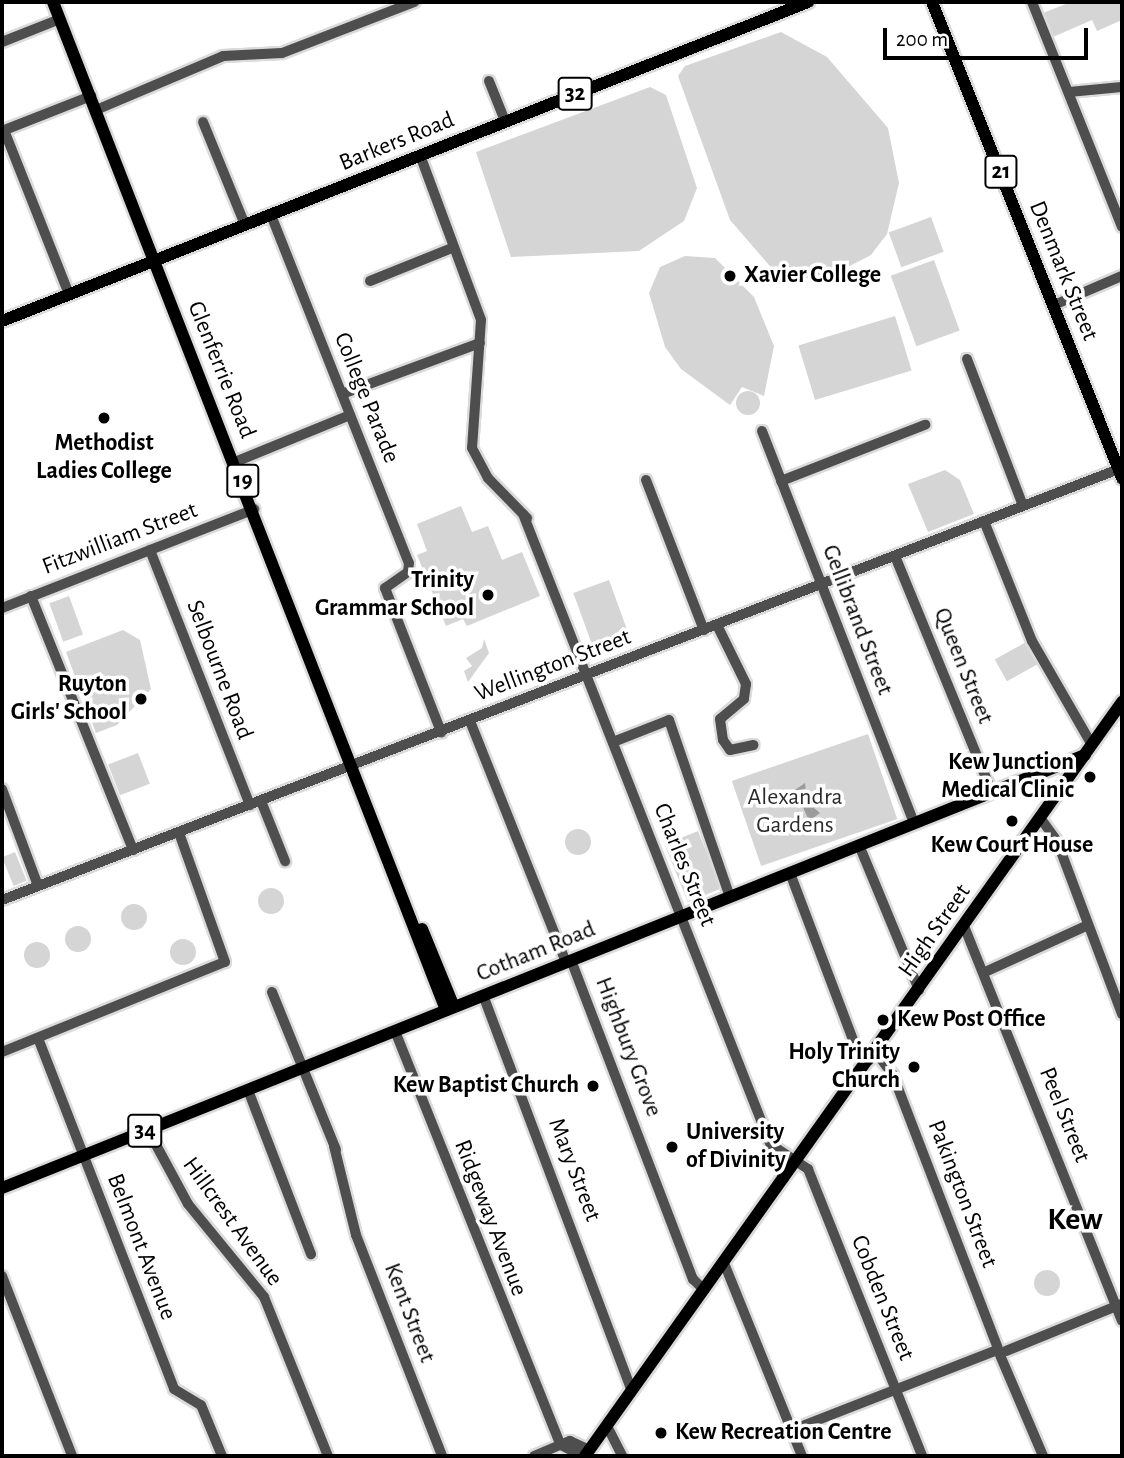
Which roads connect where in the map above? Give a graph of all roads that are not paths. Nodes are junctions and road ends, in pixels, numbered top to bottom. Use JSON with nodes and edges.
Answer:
{"nodes":[{"id":1,"x":53,"y":2,"type":"edge"},
{"id":2,"x":414,"y":2,"type":"edge"},
{"id":3,"x":808,"y":2,"type":"edge"},
{"id":4,"x":932,"y":2,"type":"edge"},
{"id":5,"x":1032,"y":2,"type":"edge"},
{"id":6,"x":60,"y":19,"type":"junction"},
{"id":7,"x":2,"y":42,"type":"edge"},
{"id":8,"x":489,"y":81,"type":"dead end"},
{"id":9,"x":1122,"y":87,"type":"edge"},
{"id":10,"x":1070,"y":95,"type":"junction"},
{"id":11,"x":94,"y":103,"type":"junction"},
{"id":12,"x":505,"y":121,"type":"junction"},
{"id":13,"x":203,"y":122,"type":"dead end"},
{"id":14,"x":3,"y":130,"type":"edge"},
{"id":15,"x":420,"y":155,"type":"junction"},
{"id":16,"x":406,"y":161,"type":"junction"},
{"id":17,"x":426,"y":183,"type":"junction"},
{"id":18,"x":271,"y":215,"type":"junction"},
{"id":19,"x":245,"y":225,"type":"junction"},
{"id":20,"x":1122,"y":227,"type":"edge"},
{"id":21,"x":452,"y":248,"type":"junction"},
{"id":22,"x":155,"y":260,"type":"junction"},
{"id":23,"x":1122,"y":276,"type":"edge"},
{"id":24,"x":370,"y":281,"type":"dead end"},
{"id":25,"x":69,"y":294,"type":"junction"},
{"id":26,"x":1054,"y":305,"type":"junction"},
{"id":27,"x":2,"y":321,"type":"edge"},
{"id":28,"x":480,"y":343,"type":"junction"},
{"id":29,"x":967,"y":359,"type":"dead end"},
{"id":30,"x":342,"y":394,"type":"junction"},
{"id":31,"x":350,"y":415,"type":"junction"},
{"id":32,"x":925,"y":425,"type":"dead end"},
{"id":33,"x":762,"y":431,"type":"dead end"},
{"id":34,"x":235,"y":462,"type":"junction"},
{"id":35,"x":1120,"y":473,"type":"edge"},
{"id":36,"x":646,"y":480,"type":"dead end"},
{"id":37,"x":781,"y":481,"type":"junction"},
{"id":38,"x":1023,"y":506,"type":"junction"},
{"id":39,"x":254,"y":509,"type":"junction"},
{"id":40,"x":984,"y":521,"type":"junction"},
{"id":41,"x":150,"y":550,"type":"junction"},
{"id":42,"x":895,"y":556,"type":"junction"},
{"id":43,"x":821,"y":585,"type":"junction"},
{"id":44,"x":34,"y":595,"type":"junction"},
{"id":45,"x":2,"y":608,"type":"edge"},
{"id":46,"x":717,"y":625,"type":"junction"},
{"id":47,"x":705,"y":630,"type":"junction"},
{"id":48,"x":587,"y":676,"type":"junction"},
{"id":49,"x":1121,"y":708,"type":"edge"},
{"id":50,"x":472,"y":720,"type":"junction"},
{"id":51,"x":441,"y":732,"type":"junction"},
{"id":52,"x":613,"y":742,"type":"junction"},
{"id":53,"x":753,"y":745,"type":"dead end"},
{"id":54,"x":1089,"y":750,"type":"junction"},
{"id":55,"x":355,"y":765,"type":"junction"},
{"id":56,"x":2,"y":789,"type":"edge"},
{"id":57,"x":992,"y":793,"type":"junction"},
{"id":58,"x":261,"y":801,"type":"junction"},
{"id":59,"x":250,"y":805,"type":"junction"},
{"id":60,"x":1041,"y":819,"type":"junction"},
{"id":61,"x":914,"y":823,"type":"junction"},
{"id":62,"x":179,"y":833,"type":"junction"},
{"id":63,"x":859,"y":845,"type":"junction"},
{"id":64,"x":133,"y":850,"type":"junction"},
{"id":65,"x":285,"y":861,"type":"dead end"},
{"id":66,"x":790,"y":873,"type":"junction"},
{"id":67,"x":38,"y":886,"type":"junction"},
{"id":68,"x":730,"y":897,"type":"junction"},
{"id":69,"x":2,"y":900,"type":"edge"},
{"id":70,"x":682,"y":916,"type":"junction"},
{"id":71,"x":1088,"y":925,"type":"junction"},
{"id":72,"x":964,"y":926,"type":"junction"},
{"id":73,"x":569,"y":961,"type":"junction"},
{"id":74,"x":986,"y":976,"type":"junction"},
{"id":75,"x":919,"y":990,"type":"junction"},
{"id":76,"x":272,"y":992,"type":"dead end"},
{"id":77,"x":483,"y":995,"type":"junction"},
{"id":78,"x":450,"y":1008,"type":"junction"},
{"id":79,"x":1122,"y":1014,"type":"edge"},
{"id":80,"x":395,"y":1031,"type":"junction"},
{"id":81,"x":38,"y":1038,"type":"junction"},
{"id":82,"x":2,"y":1052,"type":"edge"},
{"id":83,"x":874,"y":1052,"type":"junction"},
{"id":84,"x":303,"y":1068,"type":"junction"},
{"id":85,"x":248,"y":1090,"type":"junction"},
{"id":86,"x":148,"y":1130,"type":"junction"},
{"id":87,"x":769,"y":1141,"type":"junction"},
{"id":88,"x":84,"y":1156,"type":"junction"},
{"id":89,"x":798,"y":1159,"type":"junction"},
{"id":90,"x":783,"y":1179,"type":"junction"},
{"id":91,"x":2,"y":1188,"type":"edge"},
{"id":92,"x":311,"y":1254,"type":"dead end"},
{"id":93,"x":721,"y":1267,"type":"junction"},
{"id":94,"x":2,"y":1276,"type":"edge"},
{"id":95,"x":707,"y":1287,"type":"junction"},
{"id":96,"x":1120,"y":1305,"type":"edge"},
{"id":97,"x":1122,"y":1321,"type":"edge"},
{"id":98,"x":1002,"y":1351,"type":"junction"},
{"id":99,"x":624,"y":1361,"type":"junction"},
{"id":100,"x":642,"y":1378,"type":"junction"},
{"id":101,"x":632,"y":1391,"type":"junction"},
{"id":102,"x":896,"y":1391,"type":"junction"},
{"id":103,"x":604,"y":1429,"type":"junction"},
{"id":104,"x":792,"y":1430,"type":"junction"},
{"id":105,"x":558,"y":1447,"type":"junction"},
{"id":106,"x":586,"y":1454,"type":"edge"},
{"id":107,"x":621,"y":1454,"type":"edge"},
{"id":108,"x":72,"y":1456,"type":"edge"},
{"id":109,"x":222,"y":1456,"type":"edge"},
{"id":110,"x":328,"y":1456,"type":"edge"},
{"id":111,"x":442,"y":1456,"type":"edge"},
{"id":112,"x":534,"y":1456,"type":"edge"},
{"id":113,"x":802,"y":1456,"type":"edge"},
{"id":114,"x":922,"y":1456,"type":"edge"},
{"id":115,"x":1043,"y":1456,"type":"edge"}],
"edges":[{"from":1,"to":6,"type":"main road","name":"Glenferrie Road","number":"19"},
{"from":2,"to":11,"type":"street"},
{"from":3,"to":12,"type":"main road","name":"Barkers Road","number":"32"},
{"from":4,"to":26,"type":"main road","name":"Denmark Street","number":"21"},
{"from":5,"to":10,"type":"street"},
{"from":6,"to":7,"type":"street"},
{"from":6,"to":11,"type":"main road","name":"Glenferrie Road","number":"19"},
{"from":8,"to":12,"type":"street"},
{"from":9,"to":10,"type":"street"},
{"from":10,"to":20,"type":"street"},
{"from":11,"to":14,"type":"street"},
{"from":11,"to":22,"type":"main road","name":"Glenferrie Road","number":"19"},
{"from":12,"to":15,"type":"main road","name":"Barkers Road","number":"32"},
{"from":13,"to":19,"type":"street"},
{"from":14,"to":25,"type":"street"},
{"from":15,"to":16,"type":"main road","name":"Barkers Road","number":"32"},
{"from":15,"to":17,"type":"street","name":"Charles Street"},
{"from":16,"to":17,"type":"street","name":"Charles Street"},
{"from":16,"to":18,"type":"main road","name":"Barkers Road","number":"32"},
{"from":17,"to":21,"type":"street","name":"Charles Street"},
{"from":18,"to":19,"type":"main road","name":"Barkers Road","number":"32"},
{"from":18,"to":30,"type":"street","name":"College Parade"},
{"from":19,"to":22,"type":"main road","name":"Barkers Road","number":"32"},
{"from":21,"to":24,"type":"street"},
{"from":21,"to":28,"type":"street","name":"Charles Street"},
{"from":22,"to":25,"type":"main road","name":"Barkers Road","number":"32"},
{"from":22,"to":34,"type":"main road","name":"Glenferrie Road","number":"19"},
{"from":23,"to":26,"type":"street"},
{"from":25,"to":27,"type":"main road","name":"Barkers Road","number":"32"},
{"from":26,"to":35,"type":"main road","name":"Denmark Street","number":"21"},
{"from":28,"to":30,"type":"street"},
{"from":28,"to":48,"type":"street","name":"Charles Street"},
{"from":29,"to":38,"type":"street"},
{"from":30,"to":31,"type":"street","name":"College Parade"},
{"from":31,"to":34,"type":"street"},
{"from":31,"to":51,"type":"street","name":"College Parade"},
{"from":32,"to":37,"type":"street"},
{"from":33,"to":37,"type":"street","name":"Gellibrand Street"},
{"from":34,"to":39,"type":"main road","name":"Glenferrie Road","number":"19"},
{"from":35,"to":38,"type":"street","name":"Wellington Street"},
{"from":36,"to":47,"type":"street"},
{"from":37,"to":43,"type":"street","name":"Gellibrand Street"},
{"from":38,"to":40,"type":"street","name":"Wellington Street"},
{"from":39,"to":41,"type":"street","name":"Fitzwilliam Street"},
{"from":39,"to":55,"type":"main road","name":"Glenferrie Road","number":"19"},
{"from":40,"to":42,"type":"street","name":"Wellington Street"},
{"from":40,"to":54,"type":"street"},
{"from":41,"to":44,"type":"street","name":"Fitzwilliam Street"},
{"from":41,"to":59,"type":"street","name":"Selbourne Road"},
{"from":42,"to":43,"type":"street","name":"Wellington Street"},
{"from":42,"to":57,"type":"street","name":"Queen Street"},
{"from":43,"to":46,"type":"street","name":"Wellington Street"},
{"from":43,"to":61,"type":"street","name":"Gellibrand Street"},
{"from":44,"to":45,"type":"street","name":"Fitzwilliam Street"},
{"from":44,"to":64,"type":"street"},
{"from":46,"to":47,"type":"street","name":"Wellington Street"},
{"from":46,"to":53,"type":"street"},
{"from":47,"to":48,"type":"street","name":"Wellington Street"},
{"from":48,"to":50,"type":"street","name":"Wellington Street"},
{"from":48,"to":52,"type":"street","name":"Charles Street"},
{"from":49,"to":54,"type":"main road","name":"High Street"},
{"from":50,"to":51,"type":"street","name":"Wellington Street"},
{"from":50,"to":73,"type":"street","name":"Highbury Grove"},
{"from":51,"to":55,"type":"street","name":"Wellington Street"},
{"from":52,"to":68,"type":"street"},
{"from":52,"to":70,"type":"street","name":"Charles Street"},
{"from":54,"to":57,"type":"main road","name":"Cotham Road","number":"34"},
{"from":54,"to":60,"type":"main road","name":"High Street"},
{"from":55,"to":58,"type":"street","name":"Wellington Street"},
{"from":55,"to":78,"type":"main road","name":"Glenferrie Road","number":"19"},
{"from":56,"to":67,"type":"street"},
{"from":57,"to":61,"type":"main road","name":"Cotham Road","number":"34"},
{"from":58,"to":59,"type":"street","name":"Wellington Street"},
{"from":58,"to":65,"type":"street"},
{"from":59,"to":62,"type":"street","name":"Wellington Street"},
{"from":60,"to":71,"type":"street"},
{"from":60,"to":72,"type":"main road","name":"High Street"},
{"from":61,"to":63,"type":"main road","name":"Cotham Road","number":"34"},
{"from":62,"to":64,"type":"street","name":"Wellington Street"},
{"from":62,"to":81,"type":"street"},
{"from":63,"to":66,"type":"main road","name":"Cotham Road","number":"34"},
{"from":63,"to":75,"type":"street"},
{"from":64,"to":67,"type":"street","name":"Wellington Street"},
{"from":66,"to":68,"type":"main road","name":"Cotham Road","number":"34"},
{"from":66,"to":83,"type":"street","name":"Pakington Street"},
{"from":67,"to":69,"type":"street","name":"Wellington Street"},
{"from":68,"to":70,"type":"main road","name":"Cotham Road","number":"34"},
{"from":70,"to":73,"type":"main road","name":"Cotham Road","number":"34"},
{"from":70,"to":87,"type":"street","name":"Charles Street"},
{"from":71,"to":74,"type":"street"},
{"from":71,"to":79,"type":"street"},
{"from":72,"to":74,"type":"street","name":"Peel Street"},
{"from":72,"to":75,"type":"main road","name":"High Street"},
{"from":73,"to":77,"type":"main road","name":"Cotham Road","number":"34"},
{"from":73,"to":95,"type":"street","name":"Highbury Grove"},
{"from":74,"to":96,"type":"street","name":"Peel Street"},
{"from":75,"to":83,"type":"main road","name":"High Street"},
{"from":76,"to":84,"type":"street","name":"Kent Street"},
{"from":77,"to":78,"type":"main road","name":"Cotham Road","number":"34"},
{"from":77,"to":99,"type":"street","name":"Mary Street"},
{"from":78,"to":80,"type":"main road","name":"Cotham Road","number":"34"},
{"from":80,"to":84,"type":"main road","name":"Cotham Road","number":"34"},
{"from":80,"to":105,"type":"street","name":"Ridgeway Avenue"},
{"from":81,"to":82,"type":"street"},
{"from":81,"to":88,"type":"street","name":"Belmont Avenue"},
{"from":83,"to":89,"type":"main road","name":"High Street"},
{"from":83,"to":98,"type":"street","name":"Pakington Street"},
{"from":84,"to":85,"type":"main road","name":"Cotham Road","number":"34"},
{"from":84,"to":111,"type":"street","name":"Kent Street"},
{"from":85,"to":86,"type":"main road","name":"Cotham Road","number":"34"},
{"from":85,"to":92,"type":"street"},
{"from":86,"to":88,"type":"main road","name":"Cotham Road","number":"34"},
{"from":86,"to":110,"type":"street","name":"Hillcrest Avenue"},
{"from":87,"to":89,"type":"street"},
{"from":87,"to":90,"type":"street","name":"Charles Street"},
{"from":88,"to":91,"type":"main road","name":"Cotham Road","number":"34"},
{"from":88,"to":109,"type":"street","name":"Belmont Avenue"},
{"from":89,"to":90,"type":"main road","name":"High Street"},
{"from":89,"to":102,"type":"street","name":"Cobden Street"},
{"from":90,"to":93,"type":"main road","name":"High Street"},
{"from":93,"to":95,"type":"main road","name":"High Street"},
{"from":93,"to":104,"type":"street"},
{"from":94,"to":108,"type":"street"},
{"from":95,"to":100,"type":"main road","name":"High Street"},
{"from":96,"to":97,"type":"street","name":"Peel Street"},
{"from":96,"to":98,"type":"street"},
{"from":98,"to":102,"type":"street"},
{"from":98,"to":115,"type":"street","name":"Pakington Street"},
{"from":99,"to":100,"type":"street","name":"Mary Street"},
{"from":99,"to":101,"type":"street","name":"Mary Street"},
{"from":100,"to":101,"type":"main road","name":"High Street"},
{"from":101,"to":103,"type":"main road","name":"High Street"},
{"from":102,"to":104,"type":"street"},
{"from":102,"to":114,"type":"street","name":"Cobden Street"},
{"from":103,"to":106,"type":"main road","name":"High Street"},
{"from":103,"to":107,"type":"street"},
{"from":104,"to":113,"type":"street"},
{"from":105,"to":106,"type":"street"},
{"from":105,"to":112,"type":"street"}]}
